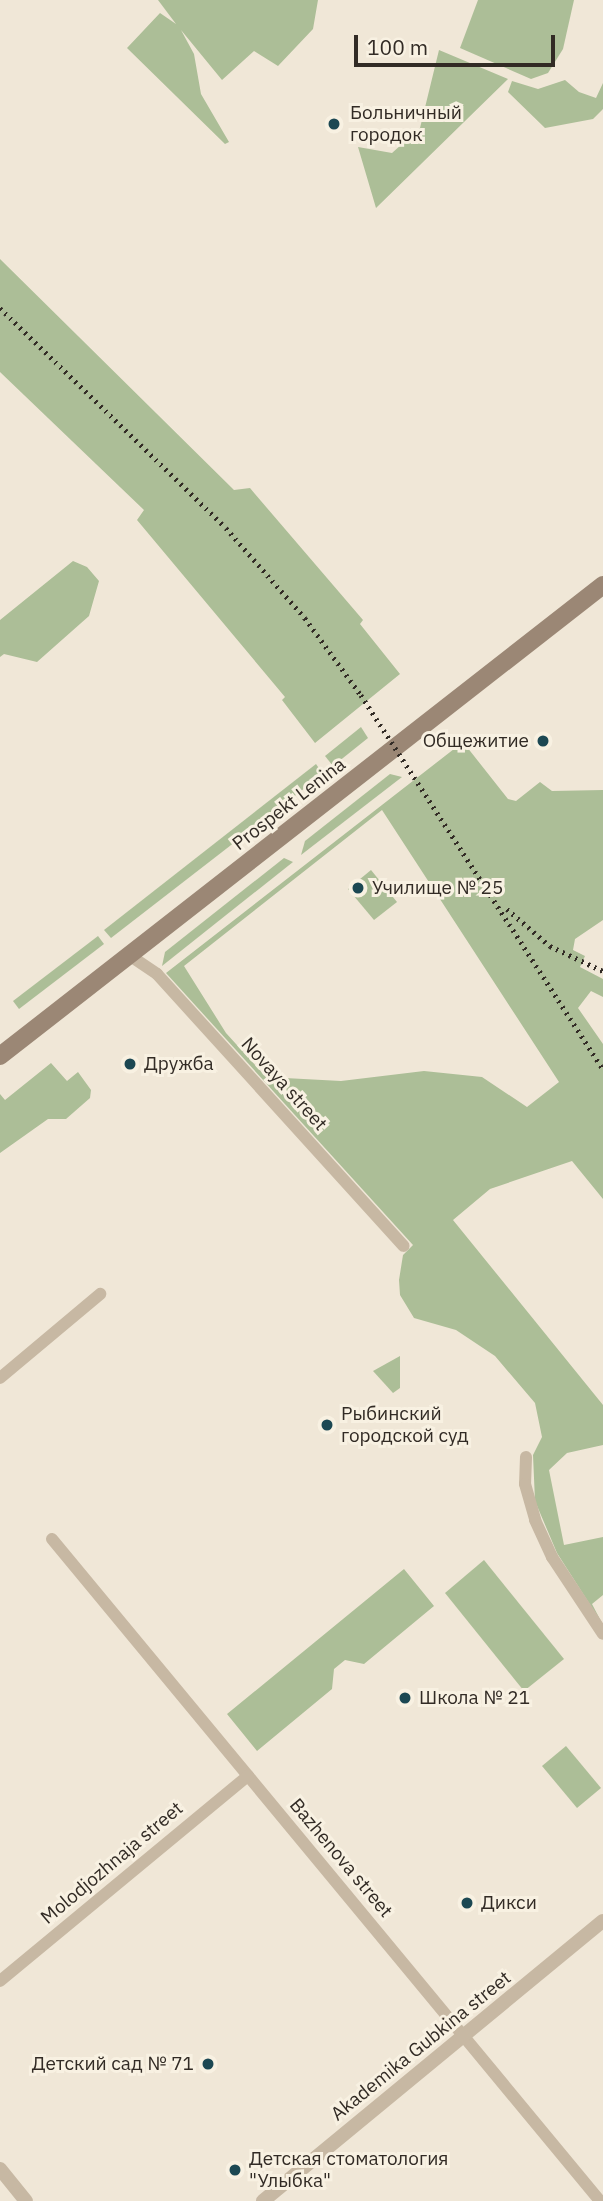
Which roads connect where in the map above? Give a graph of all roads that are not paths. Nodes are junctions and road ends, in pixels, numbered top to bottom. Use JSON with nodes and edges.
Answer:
{"nodes":[{"id":1,"x":603,"y":585,"type":"edge"},
{"id":2,"x":130,"y":955,"type":"junction"},
{"id":3,"x":0,"y":1056,"type":"edge"},
{"id":4,"x":404,"y":1247,"type":"dead end"},
{"id":5,"x":100,"y":1294,"type":"dead end"},
{"id":6,"x":0,"y":1378,"type":"edge"},
{"id":7,"x":526,"y":1457,"type":"dead end"},
{"id":8,"x":52,"y":1539,"type":"dead end"},
{"id":9,"x":603,"y":1634,"type":"edge"},
{"id":10,"x":248,"y":1776,"type":"junction"},
{"id":11,"x":603,"y":1921,"type":"edge"},
{"id":12,"x":0,"y":1981,"type":"edge"},
{"id":13,"x":463,"y":2036,"type":"junction"},
{"id":14,"x":0,"y":2169,"type":"edge"},
{"id":15,"x":26,"y":2201,"type":"edge"},
{"id":16,"x":263,"y":2201,"type":"edge"},
{"id":17,"x":600,"y":2201,"type":"edge"}],
"edges":[{"from":1,"to":2,"type":"main road","name":"Prospekt Lenina"},
{"from":2,"to":3,"type":"main road","name":"Prospekt Lenina"},
{"from":2,"to":4,"type":"street","name":"Novaya street"},
{"from":5,"to":6,"type":"street"},
{"from":7,"to":9,"type":"street"},
{"from":8,"to":10,"type":"street","name":"Bazhenova street"},
{"from":10,"to":12,"type":"street","name":"Molodjozhnaja street"},
{"from":10,"to":13,"type":"street","name":"Bazhenova street"},
{"from":11,"to":13,"type":"street","name":"Akademika Gubkina street"},
{"from":13,"to":16,"type":"street","name":"Akademika Gubkina street"},
{"from":13,"to":17,"type":"street","name":"Bazhenova street"},
{"from":14,"to":15,"type":"street"}]}
